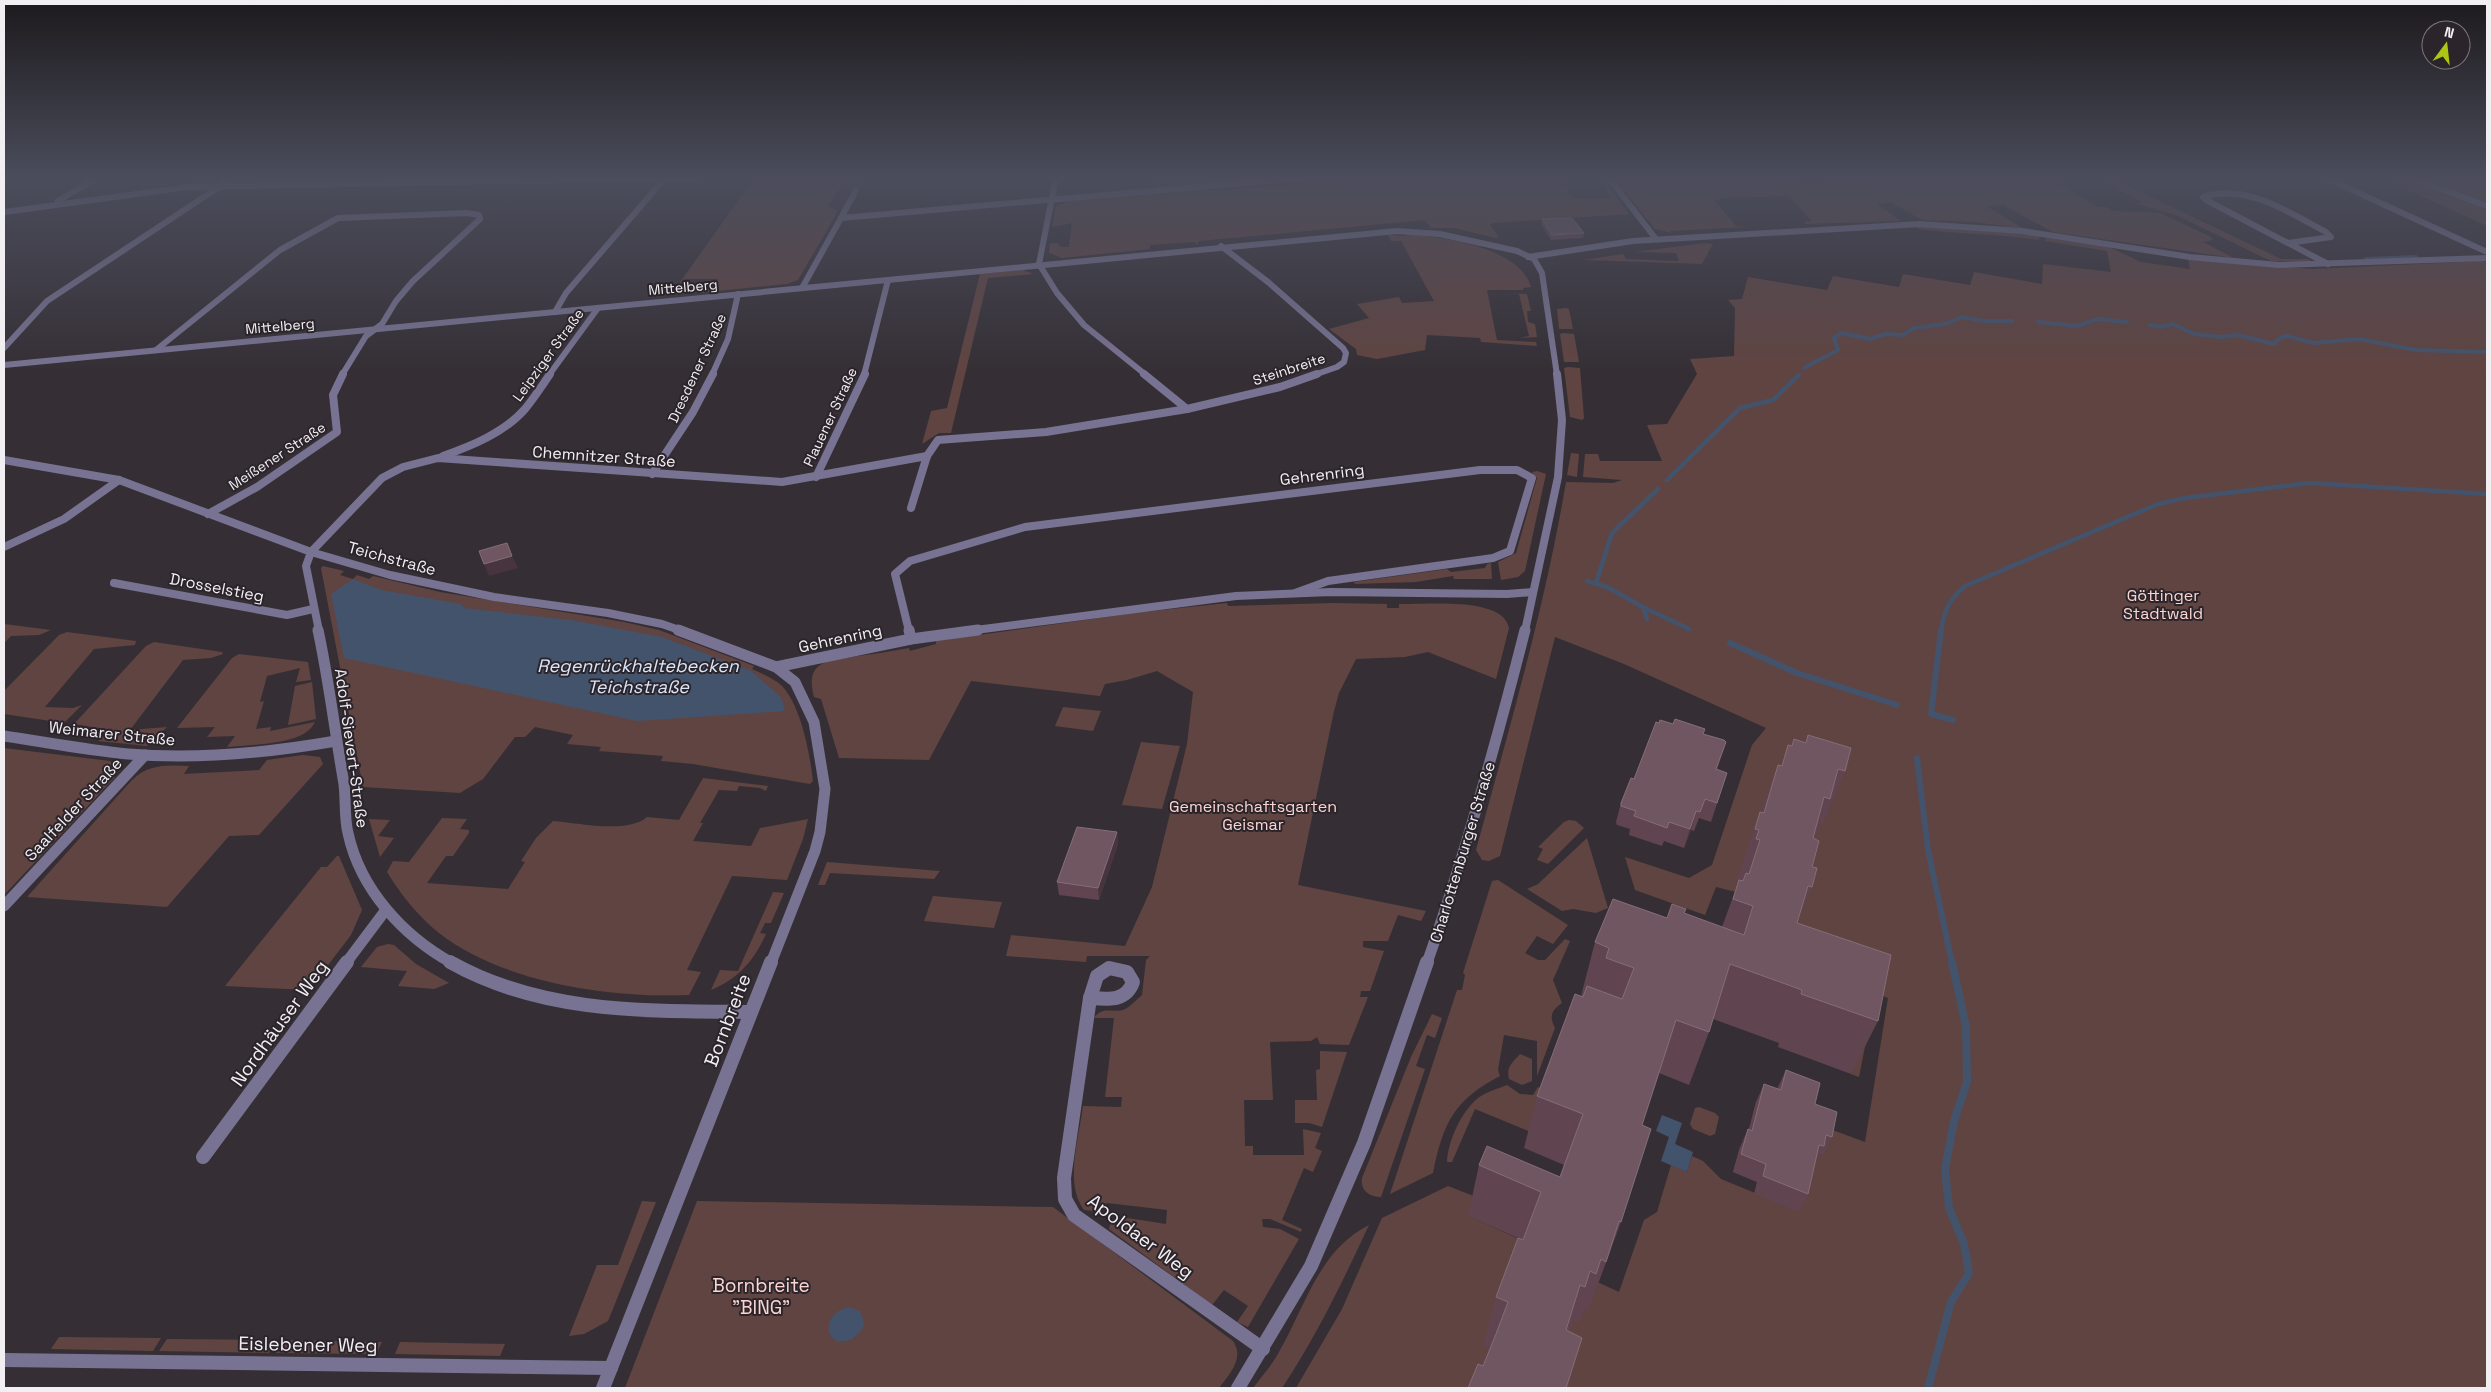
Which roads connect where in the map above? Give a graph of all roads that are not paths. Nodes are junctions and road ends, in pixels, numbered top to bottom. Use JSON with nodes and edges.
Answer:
{"nodes":[{"id":1,"x":135,"y":242,"type":"edge"},
{"id":2,"x":295,"y":242,"type":"edge"},
{"id":3,"x":455,"y":242,"type":"edge"},
{"id":4,"x":610,"y":242,"type":"edge"},
{"id":5,"x":828,"y":242,"type":"edge"},
{"id":6,"x":1043,"y":242,"type":"edge"},
{"id":7,"x":1264,"y":242,"type":"edge"},
{"id":8,"x":1477,"y":242,"type":"edge"},
{"id":9,"x":1638,"y":242,"type":"edge"},
{"id":10,"x":2095,"y":242,"type":"edge"},
{"id":11,"x":2295,"y":242,"type":"edge"},
{"id":12,"x":2465,"y":242,"type":"edge"},
{"id":13,"x":2288,"y":243,"type":"joint"},
{"id":14,"x":1221,"y":246,"type":"junction"},
{"id":15,"x":2487,"y":252,"type":"edge"},
{"id":16,"x":2487,"y":258,"type":"edge"},
{"id":17,"x":1531,"y":259,"type":"junction"},
{"id":18,"x":1039,"y":264,"type":"junction"},
{"id":19,"x":2329,"y":265,"type":"junction"},
{"id":20,"x":888,"y":280,"type":"junction"},
{"id":21,"x":802,"y":288,"type":"junction"},
{"id":22,"x":738,"y":294,"type":"junction"},
{"id":23,"x":598,"y":308,"type":"junction"},
{"id":24,"x":555,"y":312,"type":"junction"},
{"id":25,"x":375,"y":330,"type":"junction"},
{"id":26,"x":4,"y":335,"type":"edge"},
{"id":27,"x":15,"y":335,"type":"junction"},
{"id":28,"x":4,"y":348,"type":"edge"},
{"id":29,"x":156,"y":350,"type":"junction"},
{"id":30,"x":4,"y":365,"type":"edge"},
{"id":31,"x":1187,"y":409,"type":"junction"},
{"id":32,"x":927,"y":456,"type":"junction"},
{"id":33,"x":438,"y":458,"type":"junction"},
{"id":34,"x":4,"y":460,"type":"edge"},
{"id":35,"x":652,"y":474,"type":"junction"},
{"id":36,"x":816,"y":477,"type":"junction"},
{"id":37,"x":118,"y":480,"type":"junction"},
{"id":38,"x":911,"y":508,"type":"dead end"},
{"id":39,"x":208,"y":514,"type":"junction"},
{"id":40,"x":4,"y":547,"type":"edge"},
{"id":41,"x":311,"y":552,"type":"junction"},
{"id":42,"x":114,"y":583,"type":"dead end"},
{"id":43,"x":1533,"y":592,"type":"junction"},
{"id":44,"x":1295,"y":593,"type":"junction"},
{"id":45,"x":313,"y":609,"type":"junction"},
{"id":46,"x":911,"y":640,"type":"junction"},
{"id":47,"x":776,"y":667,"type":"junction"},
{"id":48,"x":4,"y":736,"type":"edge"},
{"id":49,"x":336,"y":740,"type":"junction"},
{"id":50,"x":145,"y":755,"type":"junction"},
{"id":51,"x":4,"y":906,"type":"edge"},
{"id":52,"x":385,"y":911,"type":"junction"},
{"id":53,"x":1090,"y":998,"type":"dead end"},
{"id":54,"x":750,"y":1012,"type":"junction"},
{"id":55,"x":203,"y":1158,"type":"dead end"},
{"id":56,"x":1263,"y":1349,"type":"junction"},
{"id":57,"x":4,"y":1360,"type":"edge"},
{"id":58,"x":611,"y":1368,"type":"junction"},
{"id":59,"x":603,"y":1388,"type":"edge"},
{"id":60,"x":1238,"y":1388,"type":"edge"}],
"edges":[{"from":1,"to":27,"type":"street"},
{"from":2,"to":29,"type":"street"},
{"from":3,"to":25,"type":"street"},
{"from":4,"to":24,"type":"street"},
{"from":5,"to":21,"type":"street"},
{"from":6,"to":18,"type":"street"},
{"from":7,"to":14,"type":"street","name":"Mittelberg"},
{"from":8,"to":17,"type":"street","name":"Mittelberg"},
{"from":9,"to":17,"type":"street"},
{"from":10,"to":19,"type":"street"},
{"from":11,"to":13,"type":"street"},
{"from":12,"to":15,"type":"street"},
{"from":13,"to":19,"type":"street"},
{"from":14,"to":18,"type":"street","name":"Mittelberg"},
{"from":14,"to":31,"type":"street","name":"Steinbreite"},
{"from":16,"to":19,"type":"street"},
{"from":17,"to":43,"type":"street","name":"Charlottenburger Straße"},
{"from":18,"to":20,"type":"street","name":"Mittelberg"},
{"from":18,"to":31,"type":"street"},
{"from":20,"to":21,"type":"street","name":"Mittelberg"},
{"from":20,"to":36,"type":"street","name":"Plauener Straße"},
{"from":21,"to":22,"type":"street","name":"Mittelberg"},
{"from":22,"to":23,"type":"street","name":"Mittelberg"},
{"from":22,"to":35,"type":"street","name":"Dresdener Straße"},
{"from":23,"to":24,"type":"street","name":"Mittelberg"},
{"from":23,"to":33,"type":"street","name":"Leipziger Straße"},
{"from":24,"to":25,"type":"street","name":"Mittelberg"},
{"from":25,"to":29,"type":"street","name":"Mittelberg"},
{"from":25,"to":39,"type":"street","name":"Meißener Straße"},
{"from":26,"to":27,"type":"street"},
{"from":27,"to":28,"type":"street"},
{"from":29,"to":30,"type":"street","name":"Mittelberg"},
{"from":31,"to":32,"type":"street","name":"Steinbreite"},
{"from":32,"to":36,"type":"street","name":"Chemnitzer Straße"},
{"from":32,"to":38,"type":"street"},
{"from":33,"to":35,"type":"street","name":"Chemnitzer Straße"},
{"from":33,"to":41,"type":"street","name":"Chemnitzer Straße"},
{"from":34,"to":37,"type":"street","name":"Teichstraße"},
{"from":35,"to":36,"type":"street","name":"Chemnitzer Straße"},
{"from":37,"to":39,"type":"street","name":"Teichstraße"},
{"from":37,"to":40,"type":"street"},
{"from":39,"to":41,"type":"street","name":"Teichstraße"},
{"from":41,"to":45,"type":"street","name":"Adolf-Sievert-Straße"},
{"from":41,"to":47,"type":"street","name":"Teichstraße"},
{"from":42,"to":45,"type":"street","name":"Drosselstieg"},
{"from":43,"to":44,"type":"street","name":"Gehrenring"},
{"from":43,"to":56,"type":"street","name":"Charlottenburger Straße"},
{"from":44,"to":46,"type":"street","name":"Gehrenring"},
{"from":44,"to":46,"type":"street","name":"Gehrenring"},
{"from":45,"to":49,"type":"street","name":"Adolf-Sievert-Straße"},
{"from":46,"to":47,"type":"street","name":"Gehrenring"},
{"from":47,"to":54,"type":"street","name":"Bornbreite"},
{"from":48,"to":50,"type":"street","name":"Weimarer Straße"},
{"from":49,"to":50,"type":"street","name":"Weimarer Straße"},
{"from":49,"to":52,"type":"street","name":"Adolf-Sievert-Straße"},
{"from":50,"to":51,"type":"street","name":"Saalfelder Straße"},
{"from":52,"to":54,"type":"street","name":"Adolf-Sievert-Straße"},
{"from":52,"to":55,"type":"street","name":"Nordhäuser Weg"},
{"from":53,"to":56,"type":"street","name":"Apoldaer Weg"},
{"from":54,"to":58,"type":"street","name":"Bornbreite"},
{"from":56,"to":60,"type":"street","name":"Charlottenburger Straße"},
{"from":57,"to":58,"type":"street","name":"Eislebener Weg"},
{"from":58,"to":59,"type":"street","name":"Bornbreite"}]}
